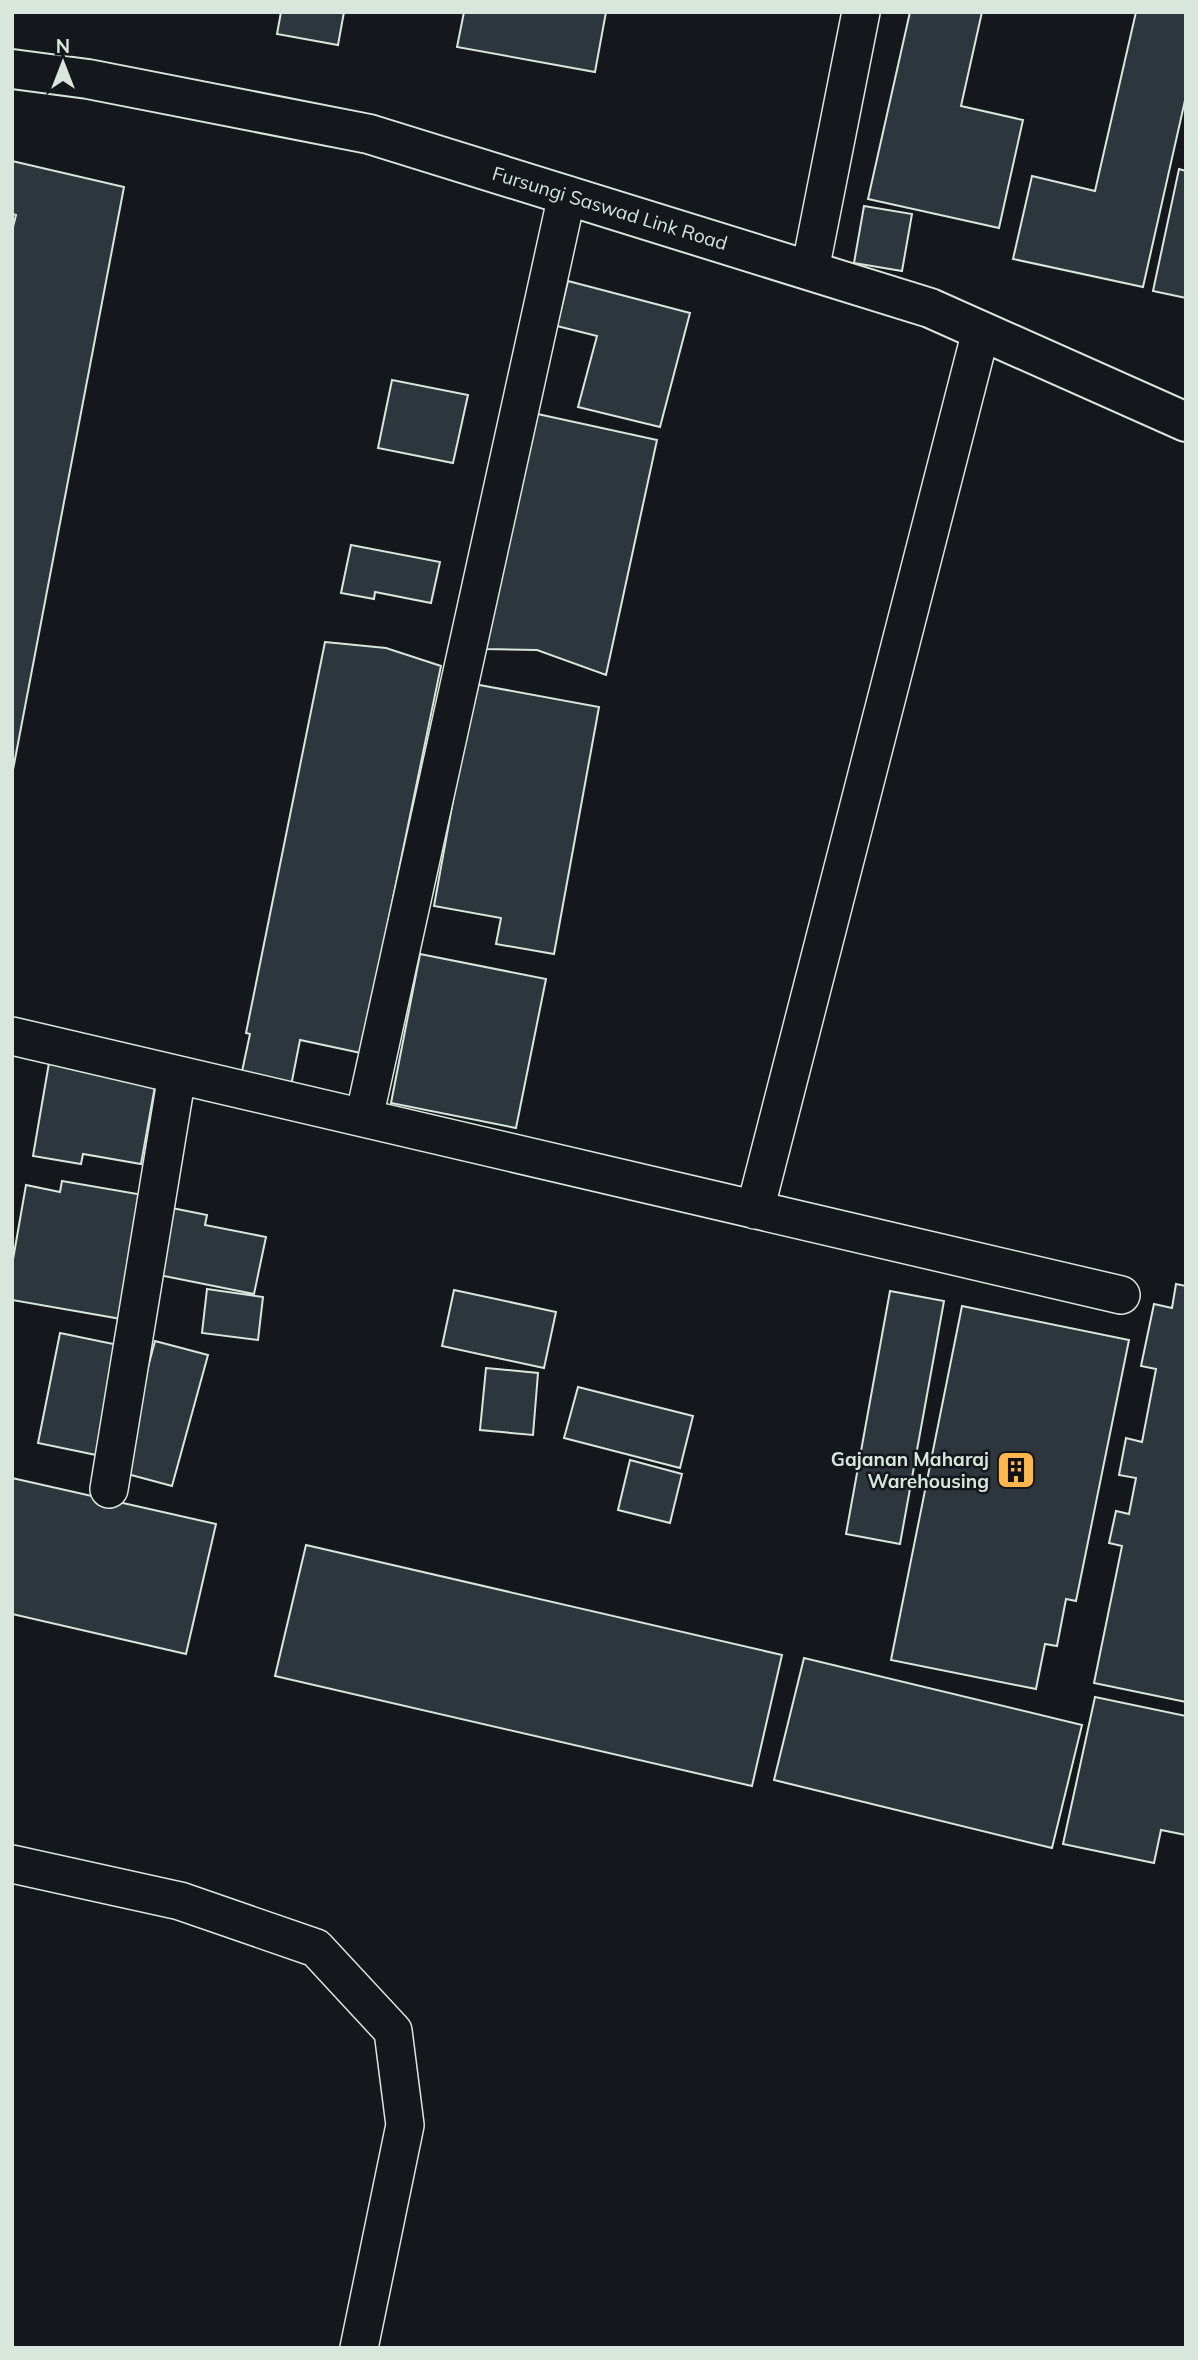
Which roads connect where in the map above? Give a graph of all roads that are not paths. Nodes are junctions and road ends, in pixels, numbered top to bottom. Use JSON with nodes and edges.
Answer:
{"nodes":[{"id":1,"x":861,"y":12,"type":"edge"},
{"id":2,"x":12,"y":69,"type":"edge"},
{"id":3,"x":567,"y":195,"type":"junction"},
{"id":4,"x":810,"y":270,"type":"junction"},
{"id":5,"x":981,"y":331,"type":"junction"},
{"id":6,"x":1186,"y":422,"type":"edge"},
{"id":7,"x":12,"y":1036,"type":"edge"},
{"id":8,"x":177,"y":1075,"type":"junction"},
{"id":9,"x":364,"y":1118,"type":"junction"},
{"id":10,"x":755,"y":1210,"type":"junction"},
{"id":11,"x":1121,"y":1295,"type":"dead end"},
{"id":12,"x":108,"y":1489,"type":"dead end"},
{"id":13,"x":12,"y":1864,"type":"edge"},
{"id":14,"x":359,"y":2348,"type":"edge"}],
"edges":[{"from":1,"to":4,"type":"street"},
{"from":2,"to":3,"type":"street","name":"Fursungi Saswad Link Road"},
{"from":3,"to":4,"type":"street","name":"Fursungi Saswad Link Road"},
{"from":3,"to":9,"type":"street"},
{"from":4,"to":5,"type":"street","name":"Fursungi Saswad Link Road"},
{"from":5,"to":6,"type":"street","name":"Fursungi Saswad Link Road"},
{"from":5,"to":10,"type":"street"},
{"from":7,"to":8,"type":"street"},
{"from":8,"to":9,"type":"street"},
{"from":8,"to":12,"type":"street"},
{"from":9,"to":10,"type":"street"},
{"from":10,"to":11,"type":"street"},
{"from":13,"to":14,"type":"street"}]}
